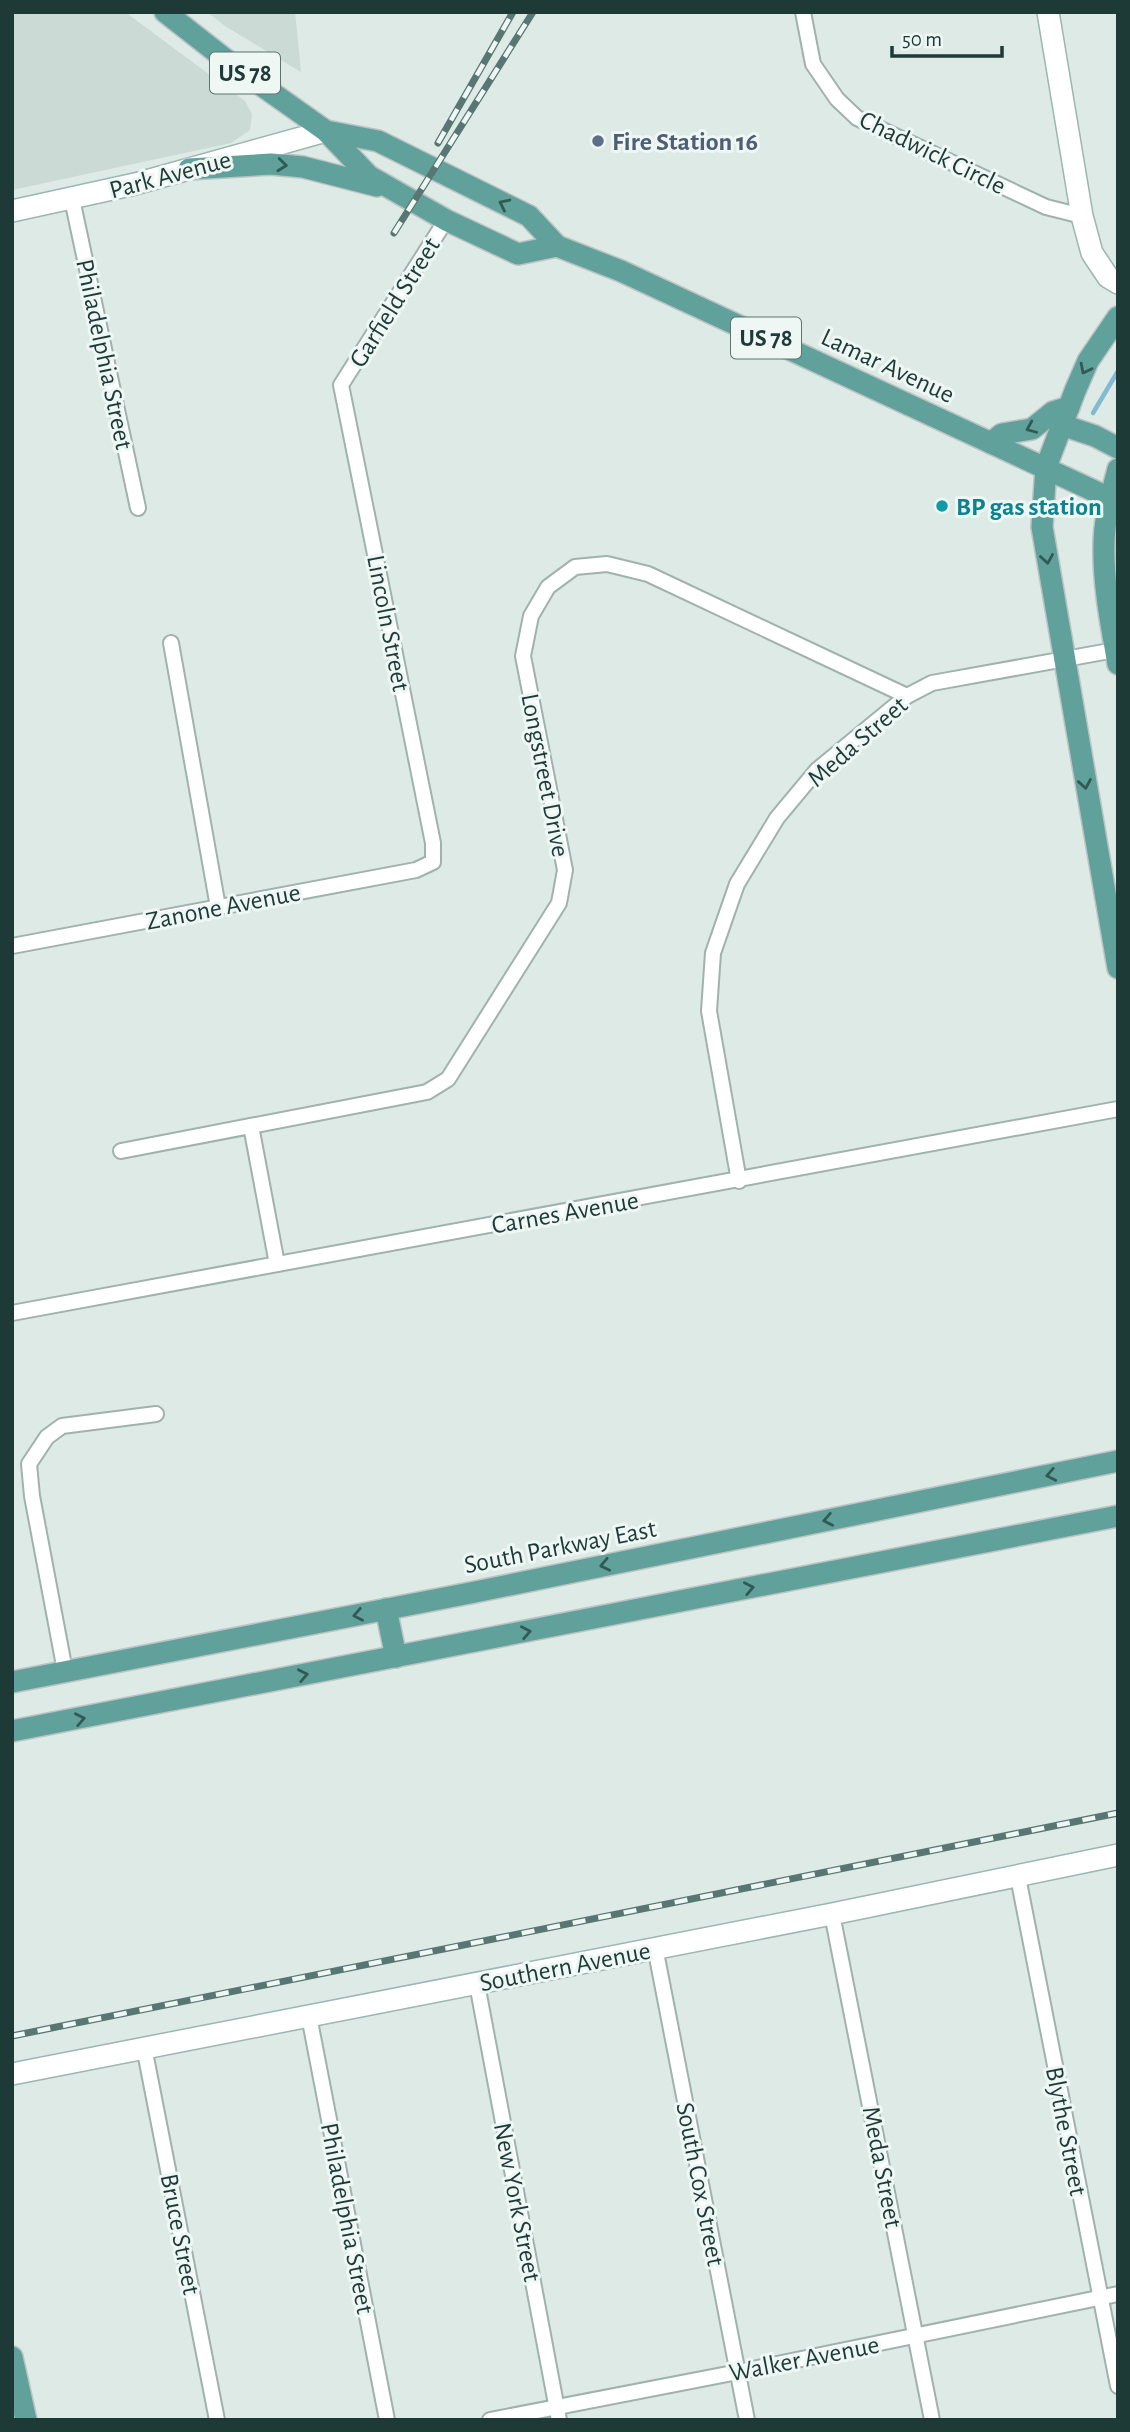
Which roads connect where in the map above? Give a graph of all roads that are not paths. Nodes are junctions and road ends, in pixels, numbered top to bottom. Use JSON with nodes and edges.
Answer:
{"nodes":[{"id":1,"x":165,"y":12,"type":"edge"},
{"id":2,"x":803,"y":12,"type":"edge"},
{"id":3,"x":1048,"y":12,"type":"edge"},
{"id":4,"x":326,"y":131,"type":"junction"},
{"id":5,"x":190,"y":169,"type":"junction"},
{"id":6,"x":398,"y":192,"type":"junction"},
{"id":7,"x":72,"y":199,"type":"junction"},
{"id":8,"x":12,"y":211,"type":"edge"},
{"id":9,"x":1082,"y":216,"type":"junction"},
{"id":10,"x":446,"y":220,"type":"junction"},
{"id":11,"x":557,"y":246,"type":"junction"},
{"id":12,"x":1118,"y":283,"type":"edge"},
{"id":13,"x":1118,"y":317,"type":"edge"},
{"id":14,"x":341,"y":384,"type":"joint"},
{"id":15,"x":1066,"y":416,"type":"junction"},
{"id":16,"x":991,"y":443,"type":"junction"},
{"id":17,"x":1118,"y":448,"type":"edge"},
{"id":18,"x":1046,"y":467,"type":"junction"},
{"id":19,"x":1118,"y":469,"type":"edge"},
{"id":20,"x":1114,"y":500,"type":"edge"},
{"id":21,"x":138,"y":508,"type":"dead end"},
{"id":22,"x":171,"y":643,"type":"dead end"},
{"id":23,"x":1117,"y":657,"type":"edge"},
{"id":24,"x":1063,"y":660,"type":"junction"},
{"id":25,"x":907,"y":696,"type":"junction"},
{"id":26,"x":433,"y":862,"type":"joint"},
{"id":27,"x":218,"y":907,"type":"junction"},
{"id":28,"x":12,"y":946,"type":"edge"},
{"id":29,"x":1118,"y":968,"type":"edge"},
{"id":30,"x":1118,"y":1110,"type":"edge"},
{"id":31,"x":251,"y":1126,"type":"junction"},
{"id":32,"x":121,"y":1151,"type":"dead end"},
{"id":33,"x":739,"y":1181,"type":"junction"},
{"id":34,"x":277,"y":1264,"type":"junction"},
{"id":35,"x":12,"y":1313,"type":"edge"},
{"id":36,"x":156,"y":1414,"type":"dead end"},
{"id":37,"x":1118,"y":1461,"type":"edge"},
{"id":38,"x":1118,"y":1516,"type":"edge"},
{"id":39,"x":386,"y":1609,"type":"junction"},
{"id":40,"x":396,"y":1657,"type":"junction"},
{"id":41,"x":65,"y":1671,"type":"junction"},
{"id":42,"x":12,"y":1682,"type":"edge"},
{"id":43,"x":12,"y":1731,"type":"edge"},
{"id":44,"x":1118,"y":1856,"type":"edge"},
{"id":45,"x":1018,"y":1877,"type":"junction"},
{"id":46,"x":832,"y":1914,"type":"junction"},
{"id":47,"x":655,"y":1947,"type":"junction"},
{"id":48,"x":477,"y":1984,"type":"junction"},
{"id":49,"x":309,"y":2016,"type":"junction"},
{"id":50,"x":144,"y":2047,"type":"junction"},
{"id":51,"x":12,"y":2074,"type":"edge"},
{"id":52,"x":1118,"y":2294,"type":"edge"},
{"id":53,"x":1100,"y":2298,"type":"junction"},
{"id":54,"x":917,"y":2336,"type":"junction"},
{"id":55,"x":12,"y":2357,"type":"edge"},
{"id":56,"x":738,"y":2372,"type":"junction"},
{"id":57,"x":1118,"y":2386,"type":"edge"},
{"id":58,"x":558,"y":2413,"type":"edge"},
{"id":59,"x":26,"y":2420,"type":"edge"},
{"id":60,"x":217,"y":2420,"type":"edge"},
{"id":61,"x":387,"y":2420,"type":"edge"},
{"id":62,"x":490,"y":2420,"type":"edge"},
{"id":63,"x":747,"y":2420,"type":"edge"},
{"id":64,"x":932,"y":2420,"type":"edge"}],
"edges":[{"from":1,"to":4,"type":"main road","name":"Lamar Avenue","number":"US 78"},
{"from":2,"to":9,"type":"street","name":"Chadwick Circle"},
{"from":3,"to":9,"type":"main road"},
{"from":4,"to":5,"type":"main road","name":"Park Avenue"},
{"from":4,"to":6,"type":"main road","name":"Lamar Avenue","number":"US 78"},
{"from":11,"to":4,"type":"main road","name":"Lamar Avenue","number":"US 78","one_way":true},
{"from":5,"to":6,"type":"main road","one_way":true},
{"from":5,"to":7,"type":"main road","name":"Park Avenue"},
{"from":6,"to":10,"type":"main road","name":"Lamar Avenue","number":"US 78"},
{"from":7,"to":8,"type":"main road","name":"Park Avenue"},
{"from":7,"to":21,"type":"street","name":"Philadelphia Street"},
{"from":9,"to":12,"type":"main road"},
{"from":10,"to":11,"type":"main road","name":"Lamar Avenue","number":"US 78"},
{"from":10,"to":14,"type":"street","name":"Garfield Street"},
{"from":11,"to":16,"type":"main road","name":"Lamar Avenue","number":"US 78"},
{"from":13,"to":15,"type":"main road","one_way":true},
{"from":14,"to":26,"type":"street","name":"Lincoln Street"},
{"from":15,"to":16,"type":"main road","one_way":true},
{"from":15,"to":17,"type":"main road"},
{"from":15,"to":18,"type":"main road"},
{"from":16,"to":18,"type":"main road","name":"Lamar Avenue","number":"US 78"},
{"from":18,"to":20,"type":"main road","name":"Lamar Avenue","number":"US 78"},
{"from":18,"to":24,"type":"main road","one_way":true},
{"from":19,"to":20,"type":"main road"},
{"from":20,"to":23,"type":"main road"},
{"from":22,"to":27,"type":"street"},
{"from":23,"to":24,"type":"street","name":"Meda Street"},
{"from":24,"to":25,"type":"street","name":"Meda Street"},
{"from":24,"to":29,"type":"main road","one_way":true},
{"from":25,"to":31,"type":"street","name":"Longstreet Drive"},
{"from":25,"to":33,"type":"street","name":"Meda Street"},
{"from":26,"to":27,"type":"street","name":"Zanone Avenue"},
{"from":27,"to":28,"type":"street","name":"Zanone Avenue"},
{"from":30,"to":33,"type":"street","name":"Carnes Avenue"},
{"from":31,"to":32,"type":"street","name":"Longstreet Drive"},
{"from":31,"to":34,"type":"street"},
{"from":33,"to":34,"type":"street","name":"Carnes Avenue"},
{"from":34,"to":35,"type":"street","name":"Carnes Avenue"},
{"from":36,"to":41,"type":"street"},
{"from":37,"to":39,"type":"main road","name":"South Parkway East","one_way":true},
{"from":40,"to":38,"type":"main road","one_way":true},
{"from":39,"to":40,"type":"main road"},
{"from":39,"to":41,"type":"main road","name":"South Parkway East","one_way":true},
{"from":43,"to":40,"type":"main road","one_way":true},
{"from":41,"to":42,"type":"main road","name":"South Parkway East"},
{"from":44,"to":45,"type":"main road","name":"Southern Avenue"},
{"from":45,"to":46,"type":"main road","name":"Southern Avenue"},
{"from":45,"to":53,"type":"street","name":"Blythe Street"},
{"from":46,"to":47,"type":"main road","name":"Southern Avenue"},
{"from":46,"to":54,"type":"street","name":"Meda Street"},
{"from":47,"to":48,"type":"main road","name":"Southern Avenue"},
{"from":47,"to":56,"type":"street","name":"South Cox Street"},
{"from":48,"to":49,"type":"main road","name":"Southern Avenue"},
{"from":48,"to":58,"type":"street","name":"New York Street"},
{"from":49,"to":50,"type":"main road","name":"Southern Avenue"},
{"from":49,"to":61,"type":"street","name":"Philadelphia Street"},
{"from":50,"to":51,"type":"main road","name":"Southern Avenue"},
{"from":50,"to":60,"type":"street","name":"Bruce Street"},
{"from":52,"to":53,"type":"street","name":"Walker Avenue"},
{"from":53,"to":54,"type":"street","name":"Walker Avenue"},
{"from":53,"to":57,"type":"street","name":"Blythe Street"},
{"from":54,"to":56,"type":"street","name":"Walker Avenue"},
{"from":54,"to":64,"type":"street","name":"Meda Street"},
{"from":55,"to":59,"type":"main road"},
{"from":56,"to":58,"type":"street","name":"Walker Avenue"},
{"from":56,"to":63,"type":"street","name":"South Cox Street"},
{"from":58,"to":62,"type":"street","name":"Walker Avenue"}]}
